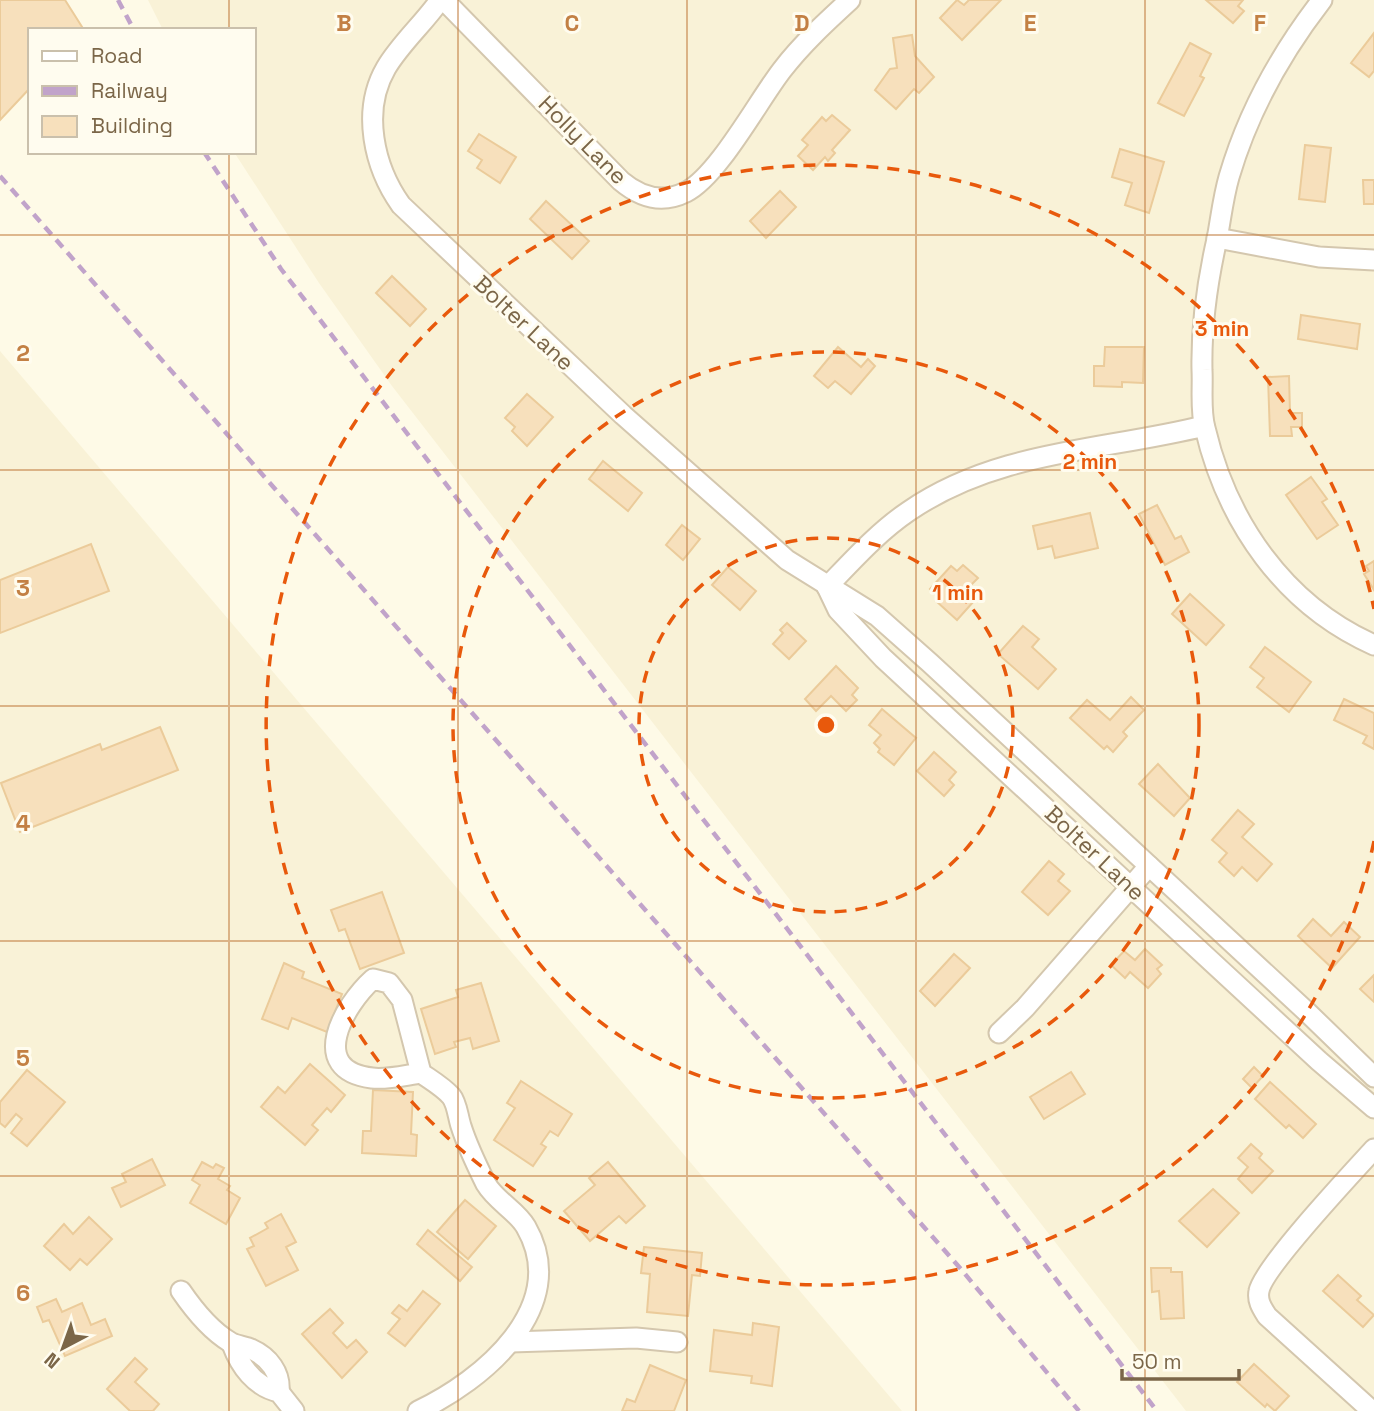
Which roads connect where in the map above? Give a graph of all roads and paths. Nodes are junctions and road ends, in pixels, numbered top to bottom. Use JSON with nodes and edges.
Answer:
{"nodes":[{"id":1,"x":442,"y":0,"type":"edge"},
{"id":2,"x":850,"y":0,"type":"edge"},
{"id":3,"x":1322,"y":0,"type":"edge"},
{"id":4,"x":1217,"y":238,"type":"junction"},
{"id":5,"x":1374,"y":260,"type":"edge"},
{"id":6,"x":1204,"y":426,"type":"junction"},
{"id":7,"x":827,"y":587,"type":"junction"},
{"id":8,"x":1374,"y":645,"type":"edge"},
{"id":9,"x":1149,"y":866,"type":"junction"},
{"id":10,"x":1131,"y":887,"type":"junction"},
{"id":11,"x":999,"y":1033,"type":"dead end"},
{"id":12,"x":421,"y":1073,"type":"junction"},
{"id":13,"x":1374,"y":1077,"type":"edge"},
{"id":14,"x":1374,"y":1108,"type":"edge"},
{"id":15,"x":1374,"y":1149,"type":"edge"},
{"id":16,"x":181,"y":1291,"type":"dead end"},
{"id":17,"x":511,"y":1342,"type":"junction"},
{"id":18,"x":677,"y":1342,"type":"dead end"},
{"id":19,"x":293,"y":1411,"type":"edge"},
{"id":20,"x":418,"y":1411,"type":"edge"},
{"id":21,"x":1372,"y":1411,"type":"edge"}],
"edges":[{"from":1,"to":2,"type":"street","name":"Holly Lane"},
{"from":1,"to":7,"type":"street","name":"Bolter Lane"},
{"from":3,"to":4,"type":"street"},
{"from":4,"to":5,"type":"street"},
{"from":4,"to":6,"type":"street"},
{"from":6,"to":7,"type":"street"},
{"from":6,"to":8,"type":"street"},
{"from":7,"to":9,"type":"street","name":"Bolter Lane"},
{"from":7,"to":10,"type":"street","name":"Bolter Lane"},
{"from":9,"to":10,"type":"street"},
{"from":9,"to":13,"type":"street","name":"Bolter Lane"},
{"from":10,"to":11,"type":"street"},
{"from":10,"to":14,"type":"street","name":"Bolter Lane"},
{"from":12,"to":12,"type":"street"},
{"from":12,"to":17,"type":"street"},
{"from":15,"to":21,"type":"street"},
{"from":16,"to":19,"type":"street"},
{"from":17,"to":18,"type":"street"},
{"from":17,"to":20,"type":"street"}]}
